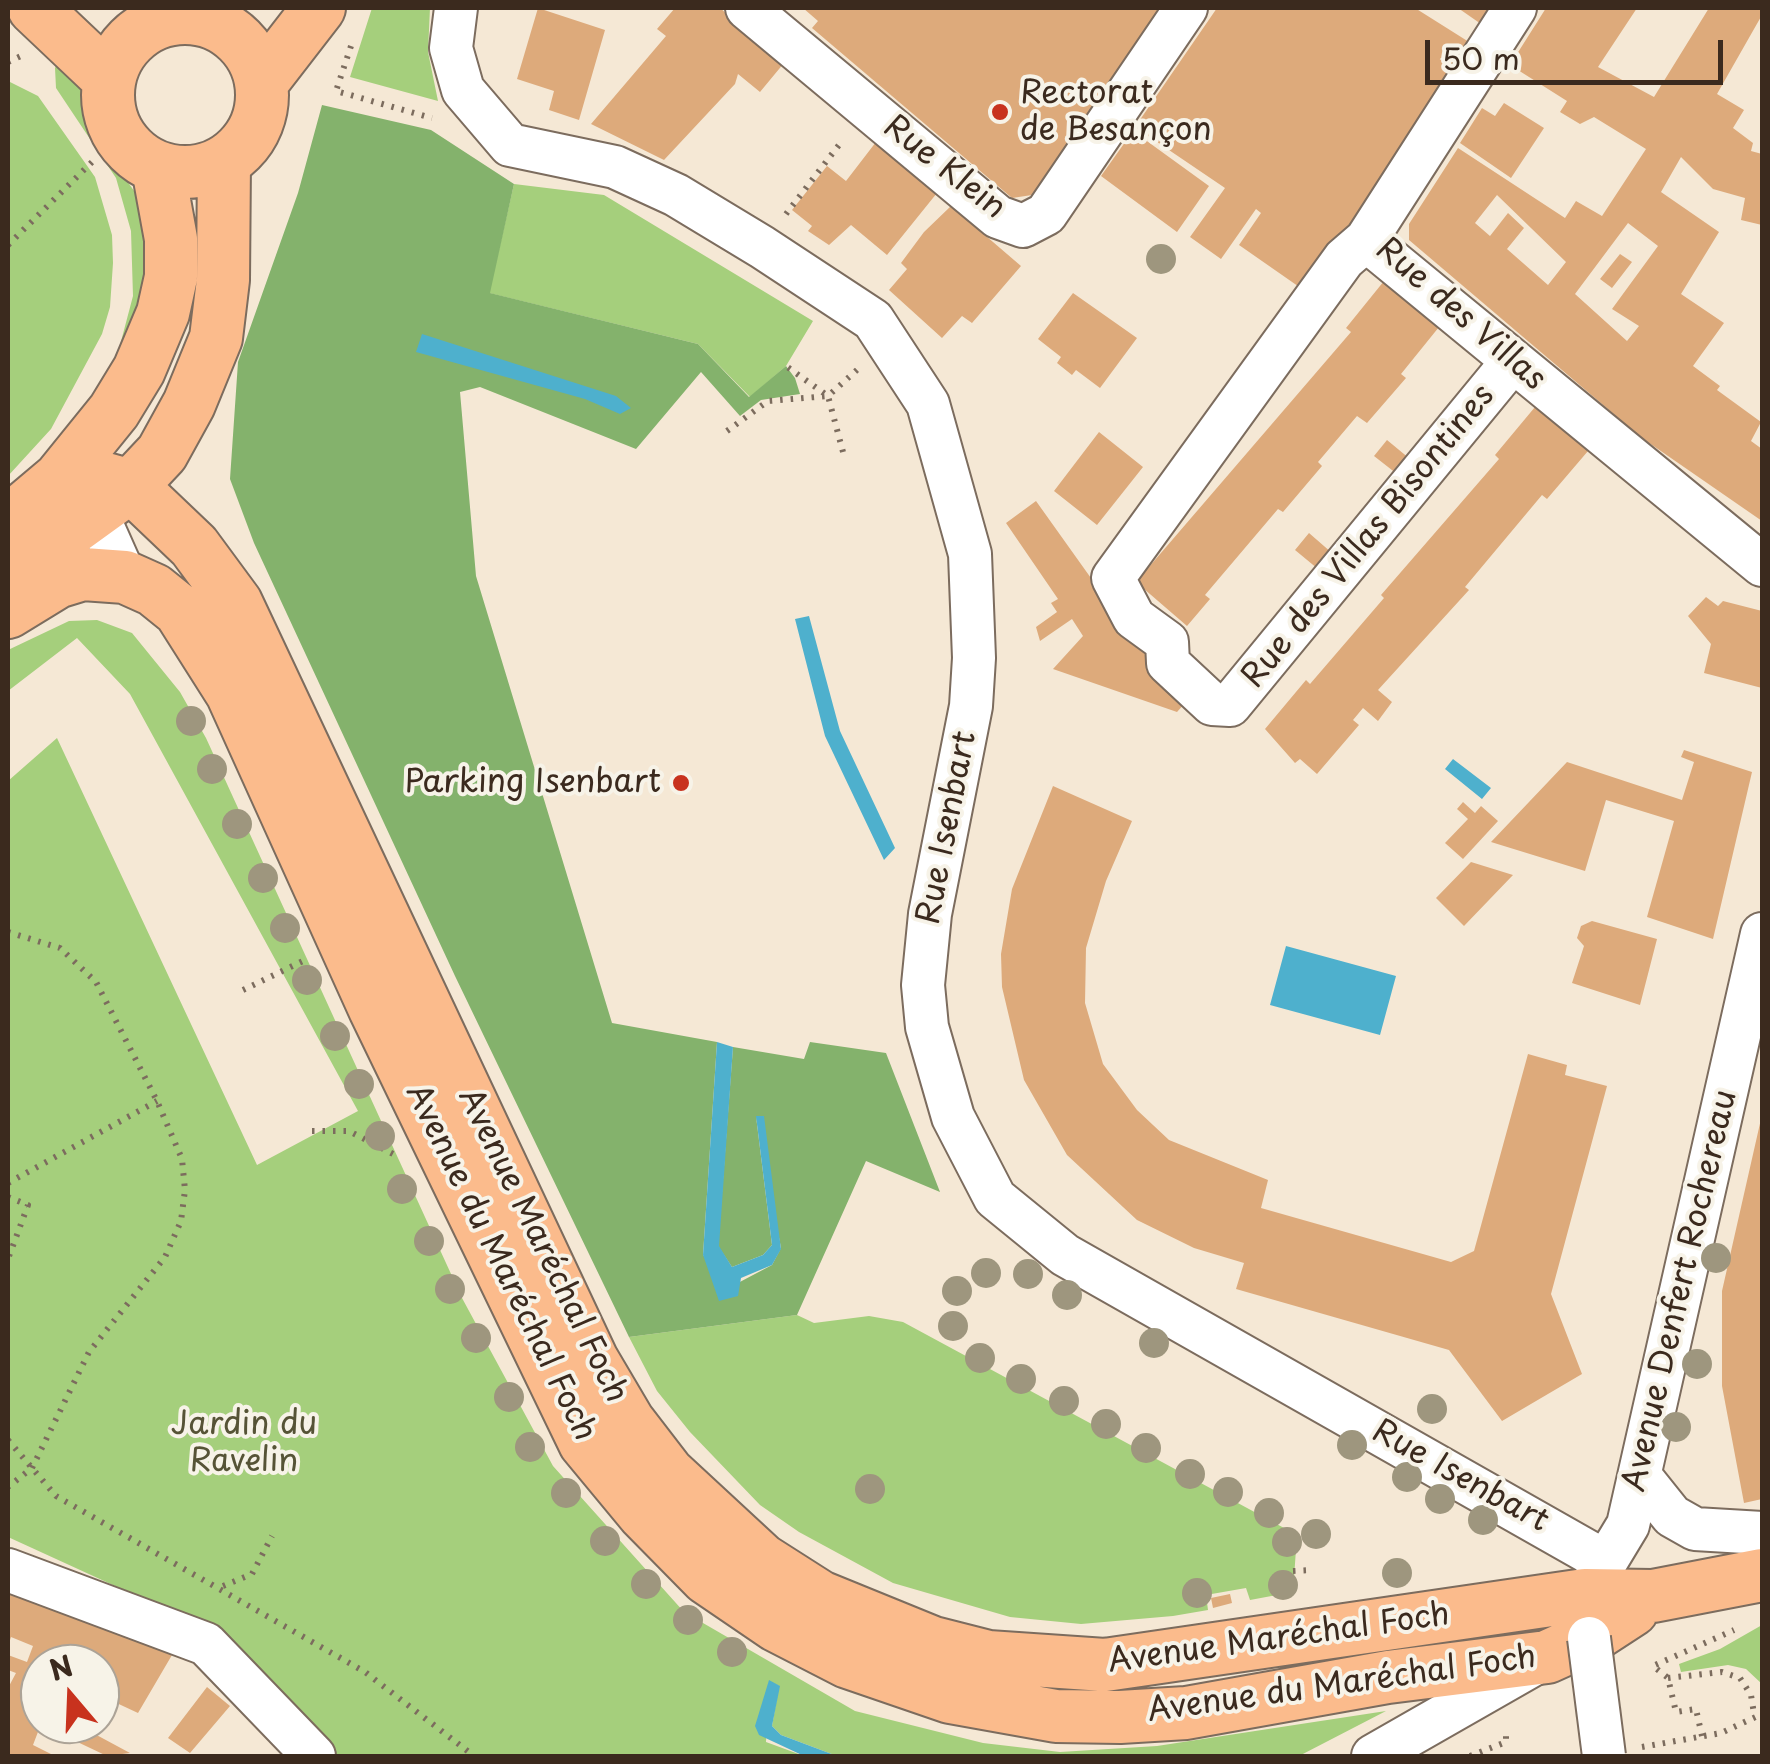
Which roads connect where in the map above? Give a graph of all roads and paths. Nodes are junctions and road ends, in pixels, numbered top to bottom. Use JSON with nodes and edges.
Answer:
{"nodes":[{"id":1,"x":34,"y":8,"type":"edge"},
{"id":2,"x":456,"y":8,"type":"edge"},
{"id":3,"x":748,"y":8,"type":"edge"},
{"id":4,"x":1186,"y":8,"type":"edge"},
{"id":5,"x":1515,"y":8,"type":"edge"},
{"id":6,"x":133,"y":16,"type":"edge"},
{"id":7,"x":234,"y":16,"type":"edge"},
{"id":8,"x":338,"y":19,"type":"edge"},
{"id":9,"x":109,"y":78,"type":"junction"},
{"id":10,"x":261,"y":83,"type":"junction"},
{"id":11,"x":868,"y":108,"type":"junction"},
{"id":12,"x":442,"y":121,"type":"dead end"},
{"id":13,"x":95,"y":159,"type":"dead end"},
{"id":14,"x":188,"y":167,"type":"junction"},
{"id":15,"x":785,"y":215,"type":"dead end"},
{"id":16,"x":1366,"y":240,"type":"junction"},
{"id":17,"x":8,"y":245,"type":"edge"},
{"id":18,"x":1512,"y":362,"type":"junction"},
{"id":19,"x":864,"y":364,"type":"dead end"},
{"id":20,"x":786,"y":366,"type":"dead end"},
{"id":21,"x":828,"y":396,"type":"junction"},
{"id":22,"x":727,"y":431,"type":"dead end"},
{"id":23,"x":843,"y":452,"type":"dead end"},
{"id":24,"x":118,"y":487,"type":"junction"},
{"id":25,"x":8,"y":522,"type":"edge"},
{"id":26,"x":1762,"y":565,"type":"edge"},
{"id":27,"x":8,"y":575,"type":"edge"},
{"id":28,"x":125,"y":576,"type":"junction"},
{"id":29,"x":8,"y":612,"type":"edge"},
{"id":30,"x":8,"y":932,"type":"edge"},
{"id":31,"x":1762,"y":934,"type":"edge"},
{"id":32,"x":316,"y":954,"type":"dead end"},
{"id":33,"x":243,"y":990,"type":"dead end"},
{"id":34,"x":158,"y":1101,"type":"junction"},
{"id":35,"x":312,"y":1131,"type":"dead end"},
{"id":36,"x":408,"y":1163,"type":"dead end"},
{"id":37,"x":8,"y":1183,"type":"edge"},
{"id":38,"x":8,"y":1197,"type":"edge"},
{"id":39,"x":8,"y":1259,"type":"edge"},
{"id":40,"x":8,"y":1440,"type":"edge"},
{"id":41,"x":32,"y":1468,"type":"junction"},
{"id":42,"x":1640,"y":1476,"type":"junction"},
{"id":43,"x":8,"y":1487,"type":"edge"},
{"id":44,"x":1762,"y":1533,"type":"edge"},
{"id":45,"x":272,"y":1536,"type":"dead end"},
{"id":46,"x":8,"y":1570,"type":"edge"},
{"id":47,"x":1313,"y":1570,"type":"dead end"},
{"id":48,"x":1293,"y":1571,"type":"dead end"},
{"id":49,"x":1762,"y":1575,"type":"edge"},
{"id":50,"x":222,"y":1586,"type":"junction"},
{"id":51,"x":1582,"y":1613,"type":"junction"},
{"id":52,"x":1737,"y":1628,"type":"dead end"},
{"id":53,"x":1668,"y":1678,"type":"junction"},
{"id":54,"x":1758,"y":1714,"type":"edge"},
{"id":55,"x":1506,"y":1732,"type":"dead end"},
{"id":56,"x":1702,"y":1736,"type":"junction"},
{"id":57,"x":1622,"y":1752,"type":"edge"},
{"id":58,"x":314,"y":1756,"type":"edge"},
{"id":59,"x":474,"y":1756,"type":"edge"},
{"id":60,"x":1372,"y":1756,"type":"edge"},
{"id":61,"x":1470,"y":1756,"type":"edge"}],
"edges":[{"from":1,"to":9,"type":"main road"},
{"from":2,"to":51,"type":"street","name":"Rue Isenbart"},
{"from":3,"to":11,"type":"street","name":"Rue Klein"},
{"from":4,"to":11,"type":"street","name":"Rue Klein"},
{"from":5,"to":16,"type":"street","name":"Rue des Villas"},
{"from":6,"to":7,"type":"main road"},
{"from":6,"to":9,"type":"main road"},
{"from":7,"to":10,"type":"main road"},
{"from":8,"to":10,"type":"main road"},
{"from":8,"to":12,"type":"path"},
{"from":9,"to":14,"type":"main road"},
{"from":10,"to":14,"type":"main road"},
{"from":11,"to":15,"type":"path"},
{"from":13,"to":17,"type":"path"},
{"from":14,"to":24,"type":"main road"},
{"from":14,"to":24,"type":"main road"},
{"from":16,"to":18,"type":"street","name":"Rue des Villas"},
{"from":16,"to":18,"type":"street","name":"Rue des Villas Bisontines"},
{"from":18,"to":26,"type":"street","name":"Rue des Villas"},
{"from":19,"to":21,"type":"path"},
{"from":20,"to":21,"type":"path"},
{"from":21,"to":22,"type":"path"},
{"from":21,"to":23,"type":"path"},
{"from":24,"to":25,"type":"main road"},
{"from":24,"to":27,"type":"main road"},
{"from":24,"to":28,"type":"street"},
{"from":24,"to":51,"type":"main road","name":"Avenue Maréchal Foch"},
{"from":28,"to":29,"type":"main road"},
{"from":28,"to":51,"type":"main road","name":"Avenue du Maréchal Foch"},
{"from":30,"to":34,"type":"path"},
{"from":31,"to":42,"type":"street","name":"Avenue Denfert Rochereau"},
{"from":32,"to":33,"type":"path"},
{"from":34,"to":37,"type":"path"},
{"from":34,"to":41,"type":"path"},
{"from":35,"to":36,"type":"path"},
{"from":38,"to":39,"type":"path"},
{"from":40,"to":41,"type":"path"},
{"from":41,"to":43,"type":"path"},
{"from":41,"to":50,"type":"path"},
{"from":42,"to":44,"type":"street"},
{"from":42,"to":51,"type":"street","name":"Avenue Denfert Rochereau"},
{"from":45,"to":50,"type":"path"},
{"from":46,"to":58,"type":"street"},
{"from":47,"to":48,"type":"path"},
{"from":49,"to":51,"type":"main road","name":"Avenue du Maréchal Foch"},
{"from":50,"to":59,"type":"path"},
{"from":51,"to":57,"type":"street","bridge":true},
{"from":51,"to":60,"type":"street"},
{"from":52,"to":53,"type":"path"},
{"from":53,"to":54,"type":"path"},
{"from":53,"to":56,"type":"path"},
{"from":54,"to":56,"type":"path"},
{"from":55,"to":61,"type":"path"},
{"from":56,"to":57,"type":"path"}]}
